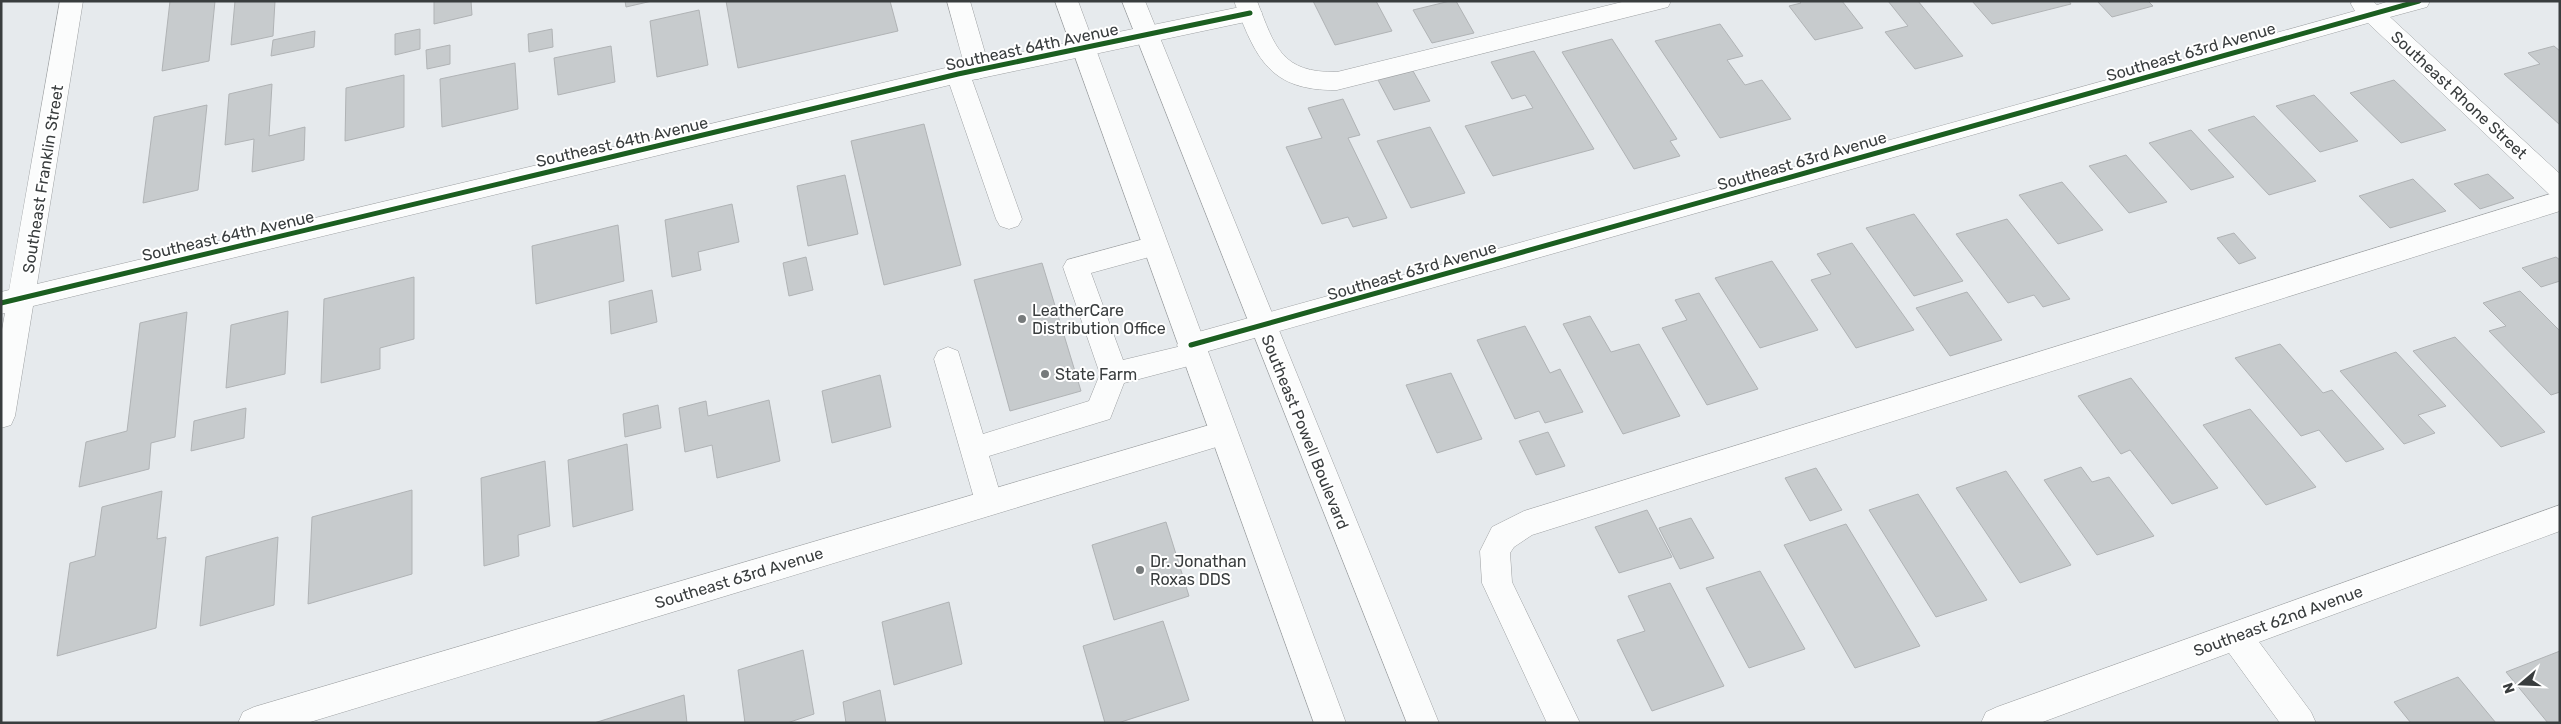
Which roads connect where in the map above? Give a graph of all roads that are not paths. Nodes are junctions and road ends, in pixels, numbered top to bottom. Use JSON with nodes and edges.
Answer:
{"nodes":[{"id":1,"x":72,"y":1,"type":"edge"},
{"id":2,"x":958,"y":1,"type":"edge"},
{"id":3,"x":1066,"y":1,"type":"edge"},
{"id":4,"x":1133,"y":1,"type":"edge"},
{"id":5,"x":1660,"y":1,"type":"edge"},
{"id":6,"x":2419,"y":1,"type":"edge"},
{"id":7,"x":1248,"y":7,"type":"edge"},
{"id":8,"x":2366,"y":8,"type":"edge"},
{"id":9,"x":1148,"y":37,"type":"junction"},
{"id":10,"x":1083,"y":47,"type":"junction"},
{"id":11,"x":968,"y":72,"type":"junction"},
{"id":12,"x":2560,"y":189,"type":"edge"},
{"id":13,"x":2560,"y":201,"type":"edge"},
{"id":14,"x":1009,"y":219,"type":"dead end"},
{"id":15,"x":1155,"y":246,"type":"junction"},
{"id":16,"x":12,"y":300,"type":"edge"},
{"id":17,"x":1262,"y":326,"type":"junction"},
{"id":18,"x":1193,"y":350,"type":"junction"},
{"id":19,"x":948,"y":359,"type":"dead end"},
{"id":20,"x":1114,"y":374,"type":"junction"},
{"id":21,"x":1,"y":416,"type":"edge"},
{"id":22,"x":1223,"y":433,"type":"junction"},
{"id":23,"x":973,"y":449,"type":"junction"},
{"id":24,"x":988,"y":504,"type":"junction"},
{"id":25,"x":2560,"y":518,"type":"edge"},
{"id":26,"x":2235,"y":636,"type":"junction"},
{"id":27,"x":254,"y":723,"type":"edge"},
{"id":28,"x":1330,"y":723,"type":"edge"},
{"id":29,"x":1423,"y":723,"type":"edge"},
{"id":30,"x":1564,"y":723,"type":"edge"},
{"id":31,"x":1997,"y":723,"type":"edge"},
{"id":32,"x":2300,"y":723,"type":"edge"}],
"edges":[{"from":1,"to":16,"type":"street","name":"Southeast Franklin Street"},
{"from":2,"to":11,"type":"street"},
{"from":3,"to":10,"type":"street"},
{"from":4,"to":9,"type":"street","name":"Southeast Powell Boulevard"},
{"from":5,"to":7,"type":"street"},
{"from":6,"to":8,"type":"street","name":"Southeast 63rd Avenue"},
{"from":7,"to":9,"type":"street","name":"Southeast 64th Avenue"},
{"from":8,"to":12,"type":"street","name":"Southeast Rhone Street"},
{"from":8,"to":17,"type":"street","name":"Southeast 63rd Avenue"},
{"from":9,"to":10,"type":"street","name":"Southeast 64th Avenue"},
{"from":9,"to":17,"type":"street","name":"Southeast Powell Boulevard"},
{"from":10,"to":11,"type":"street","name":"Southeast 64th Avenue"},
{"from":10,"to":15,"type":"street"},
{"from":11,"to":14,"type":"street"},
{"from":11,"to":16,"type":"street","name":"Southeast 64th Avenue"},
{"from":13,"to":30,"type":"street"},
{"from":15,"to":18,"type":"street"},
{"from":15,"to":20,"type":"street"},
{"from":16,"to":21,"type":"street","name":"Southeast Franklin Street"},
{"from":17,"to":18,"type":"street","name":"Southeast 63rd Avenue"},
{"from":17,"to":29,"type":"street","name":"Southeast Powell Boulevard"},
{"from":18,"to":20,"type":"street","name":"Southeast 63rd Avenue"},
{"from":18,"to":22,"type":"street"},
{"from":19,"to":23,"type":"street"},
{"from":20,"to":23,"type":"street"},
{"from":22,"to":24,"type":"street","name":"Southeast 63rd Avenue"},
{"from":22,"to":28,"type":"street"},
{"from":23,"to":24,"type":"street"},
{"from":24,"to":27,"type":"street","name":"Southeast 63rd Avenue"},
{"from":25,"to":26,"type":"street","name":"Southeast 62nd Avenue"},
{"from":26,"to":31,"type":"street","name":"Southeast 62nd Avenue"},
{"from":26,"to":32,"type":"street"}]}
